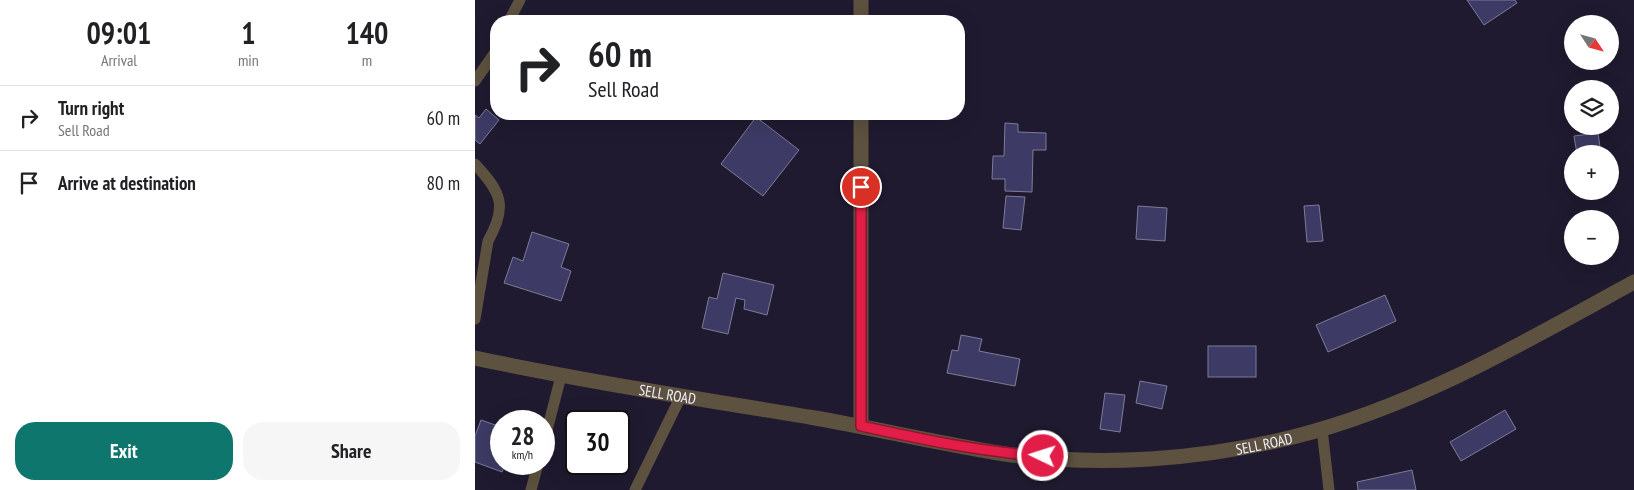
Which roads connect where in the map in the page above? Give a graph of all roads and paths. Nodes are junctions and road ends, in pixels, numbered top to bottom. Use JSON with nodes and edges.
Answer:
{"nodes":[{"id":1,"x":520,"y":0,"type":"edge"},
{"id":2,"x":861,"y":0,"type":"edge"},
{"id":3,"x":512,"y":15,"type":"edge"},
{"id":4,"x":861,"y":15,"type":"edge"},
{"id":5,"x":490,"y":60,"type":"edge"},
{"id":6,"x":475,"y":81,"type":"edge"},
{"id":7,"x":861,"y":120,"type":"edge"},
{"id":8,"x":475,"y":164,"type":"edge"},
{"id":9,"x":1634,"y":282,"type":"edge"},
{"id":10,"x":475,"y":319,"type":"edge"},
{"id":11,"x":475,"y":358,"type":"edge"},
{"id":12,"x":561,"y":376,"type":"junction"},
{"id":13,"x":681,"y":396,"type":"junction"},
{"id":14,"x":552,"y":410,"type":"edge"},
{"id":15,"x":861,"y":426,"type":"junction"},
{"id":16,"x":1322,"y":429,"type":"junction"},
{"id":17,"x":535,"y":475,"type":"edge"},
{"id":18,"x":531,"y":490,"type":"edge"},
{"id":19,"x":635,"y":490,"type":"edge"},
{"id":20,"x":1329,"y":490,"type":"edge"}],
"edges":[{"from":1,"to":3,"type":"lane"},
{"from":2,"to":4,"type":"street"},
{"from":5,"to":6,"type":"lane"},
{"from":7,"to":15,"type":"street"},
{"from":8,"to":10,"type":"lane"},
{"from":9,"to":16,"type":"street","name":"SELL ROAD"},
{"from":11,"to":12,"type":"street","name":"SELL ROAD"},
{"from":12,"to":13,"type":"street","name":"SELL ROAD"},
{"from":12,"to":14,"type":"lane"},
{"from":13,"to":15,"type":"street","name":"SELL ROAD"},
{"from":13,"to":19,"type":"lane"},
{"from":15,"to":16,"type":"street","name":"SELL ROAD"},
{"from":16,"to":20,"type":"lane"},
{"from":17,"to":18,"type":"lane"}]}
